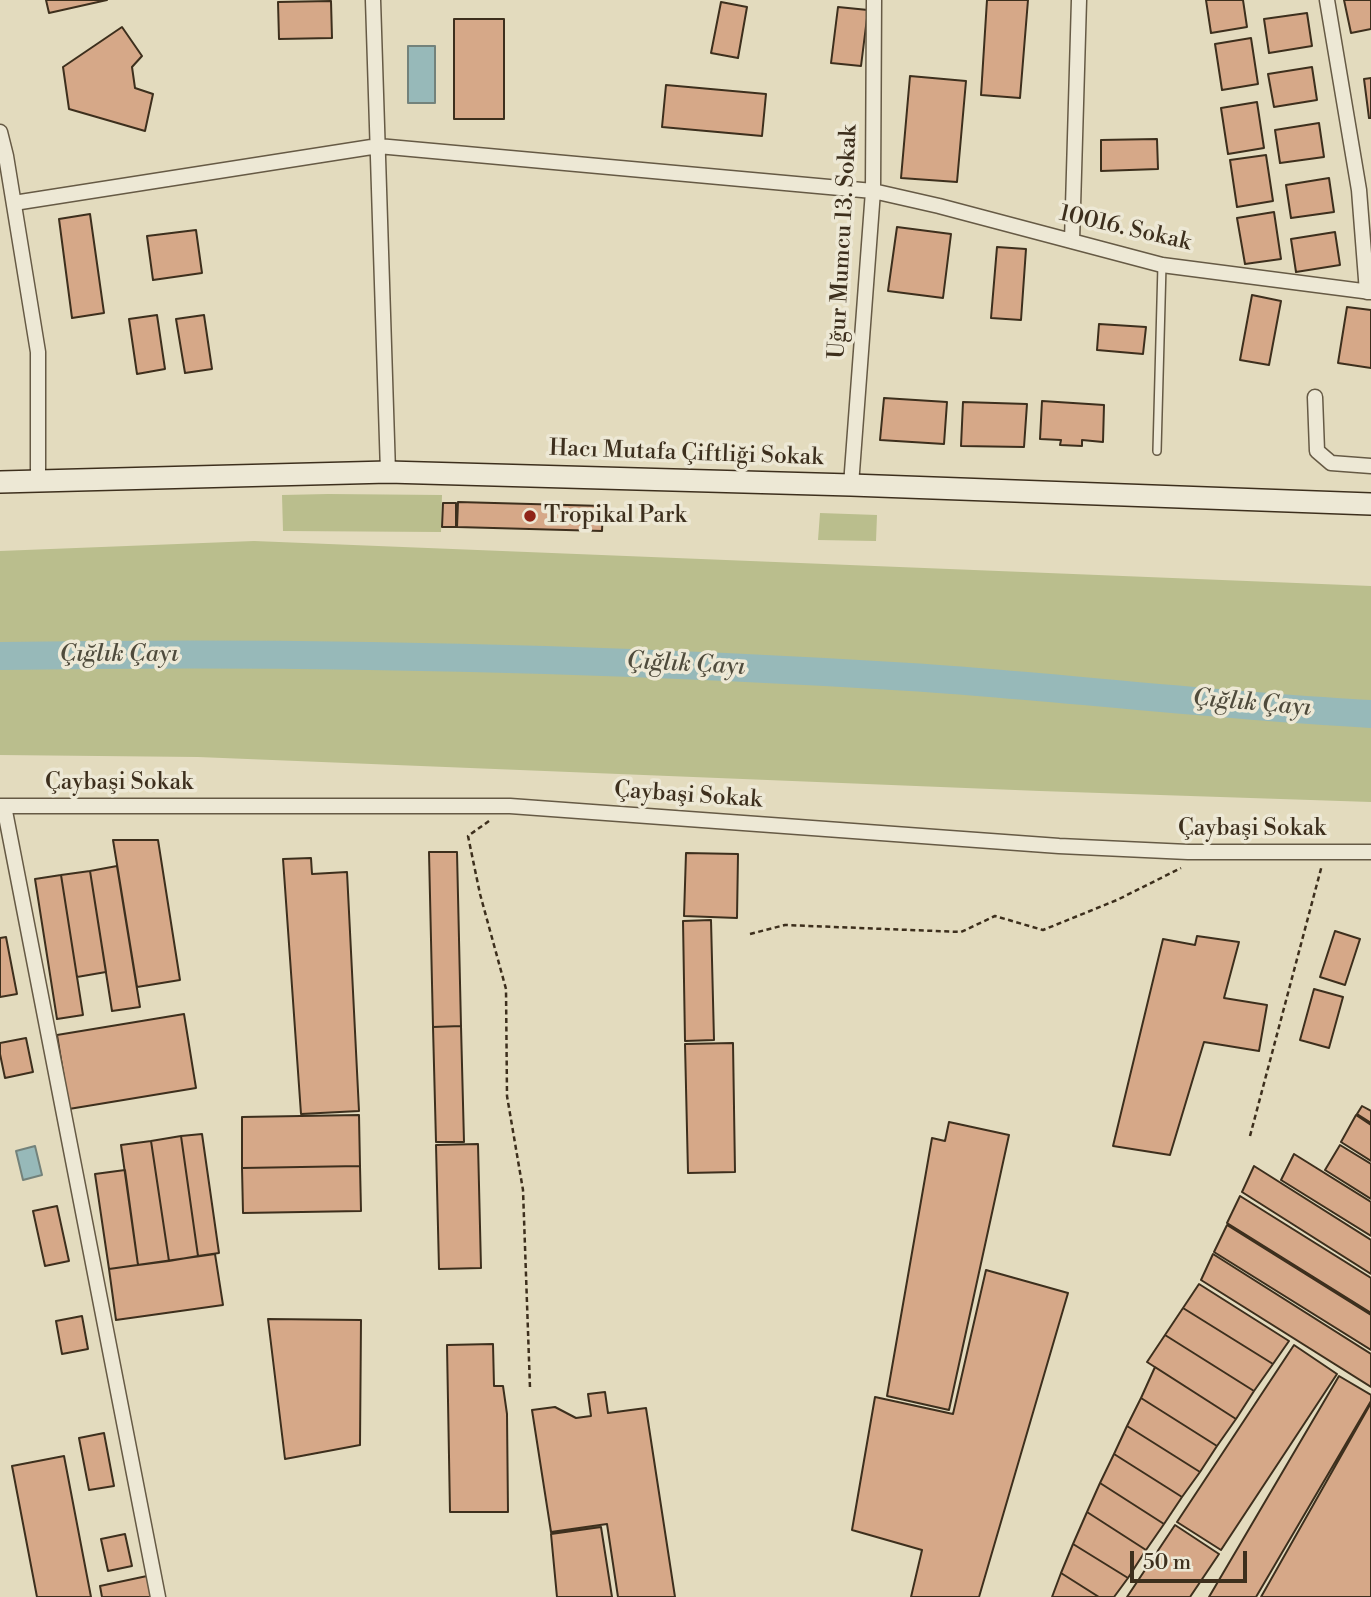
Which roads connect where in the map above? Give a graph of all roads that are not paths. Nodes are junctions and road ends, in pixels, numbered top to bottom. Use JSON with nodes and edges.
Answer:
{"nodes":[{"id":1,"x":373,"y":0,"type":"edge"},
{"id":2,"x":874,"y":0,"type":"edge"},
{"id":3,"x":1079,"y":0,"type":"edge"},
{"id":4,"x":1327,"y":0,"type":"edge"},
{"id":5,"x":0,"y":132,"type":"edge"},
{"id":6,"x":378,"y":146,"type":"junction"},
{"id":7,"x":873,"y":191,"type":"junction"},
{"id":8,"x":14,"y":203,"type":"junction"},
{"id":9,"x":1072,"y":241,"type":"junction"},
{"id":10,"x":1162,"y":265,"type":"junction"},
{"id":11,"x":1369,"y":292,"type":"edge"},
{"id":12,"x":1315,"y":397,"type":"dead end"},
{"id":13,"x":1157,"y":450,"type":"dead end"},
{"id":14,"x":1371,"y":466,"type":"edge"},
{"id":15,"x":388,"y":472,"type":"junction"},
{"id":16,"x":38,"y":480,"type":"junction"},
{"id":17,"x":0,"y":482,"type":"edge"},
{"id":18,"x":851,"y":485,"type":"junction"},
{"id":19,"x":1371,"y":504,"type":"edge"},
{"id":20,"x":2,"y":806,"type":"edge"},
{"id":21,"x":1371,"y":852,"type":"edge"},
{"id":22,"x":158,"y":1597,"type":"edge"}],
"edges":[{"from":1,"to":6,"type":"street"},
{"from":2,"to":7,"type":"street","name":"Uğur Mumcu 13. Sokak"},
{"from":3,"to":9,"type":"street"},
{"from":4,"to":11,"type":"street"},
{"from":5,"to":8,"type":"street"},
{"from":6,"to":7,"type":"street","name":"10016. Sokak"},
{"from":6,"to":8,"type":"street","name":"10016. Sokak"},
{"from":6,"to":15,"type":"street"},
{"from":7,"to":9,"type":"street","name":"10016. Sokak"},
{"from":7,"to":18,"type":"street","name":"Uğur Mumcu 13. Sokak"},
{"from":8,"to":16,"type":"street"},
{"from":9,"to":10,"type":"street","name":"10016. Sokak"},
{"from":10,"to":11,"type":"street","name":"10016. Sokak"},
{"from":10,"to":13,"type":"lane"},
{"from":12,"to":14,"type":"street"},
{"from":15,"to":16,"type":"street","name":"Hacı Mutafa Çiftliği Sokak"},
{"from":15,"to":18,"type":"street","name":"Hacı Mutafa Çiftliği Sokak"},
{"from":16,"to":17,"type":"street","name":"Hacı Mutafa Çiftliği Sokak"},
{"from":18,"to":19,"type":"street","name":"Hacı Mutafa Çiftliği Sokak"},
{"from":20,"to":21,"type":"street","name":"Çaybaşi Sokak"},
{"from":20,"to":22,"type":"street"}]}
